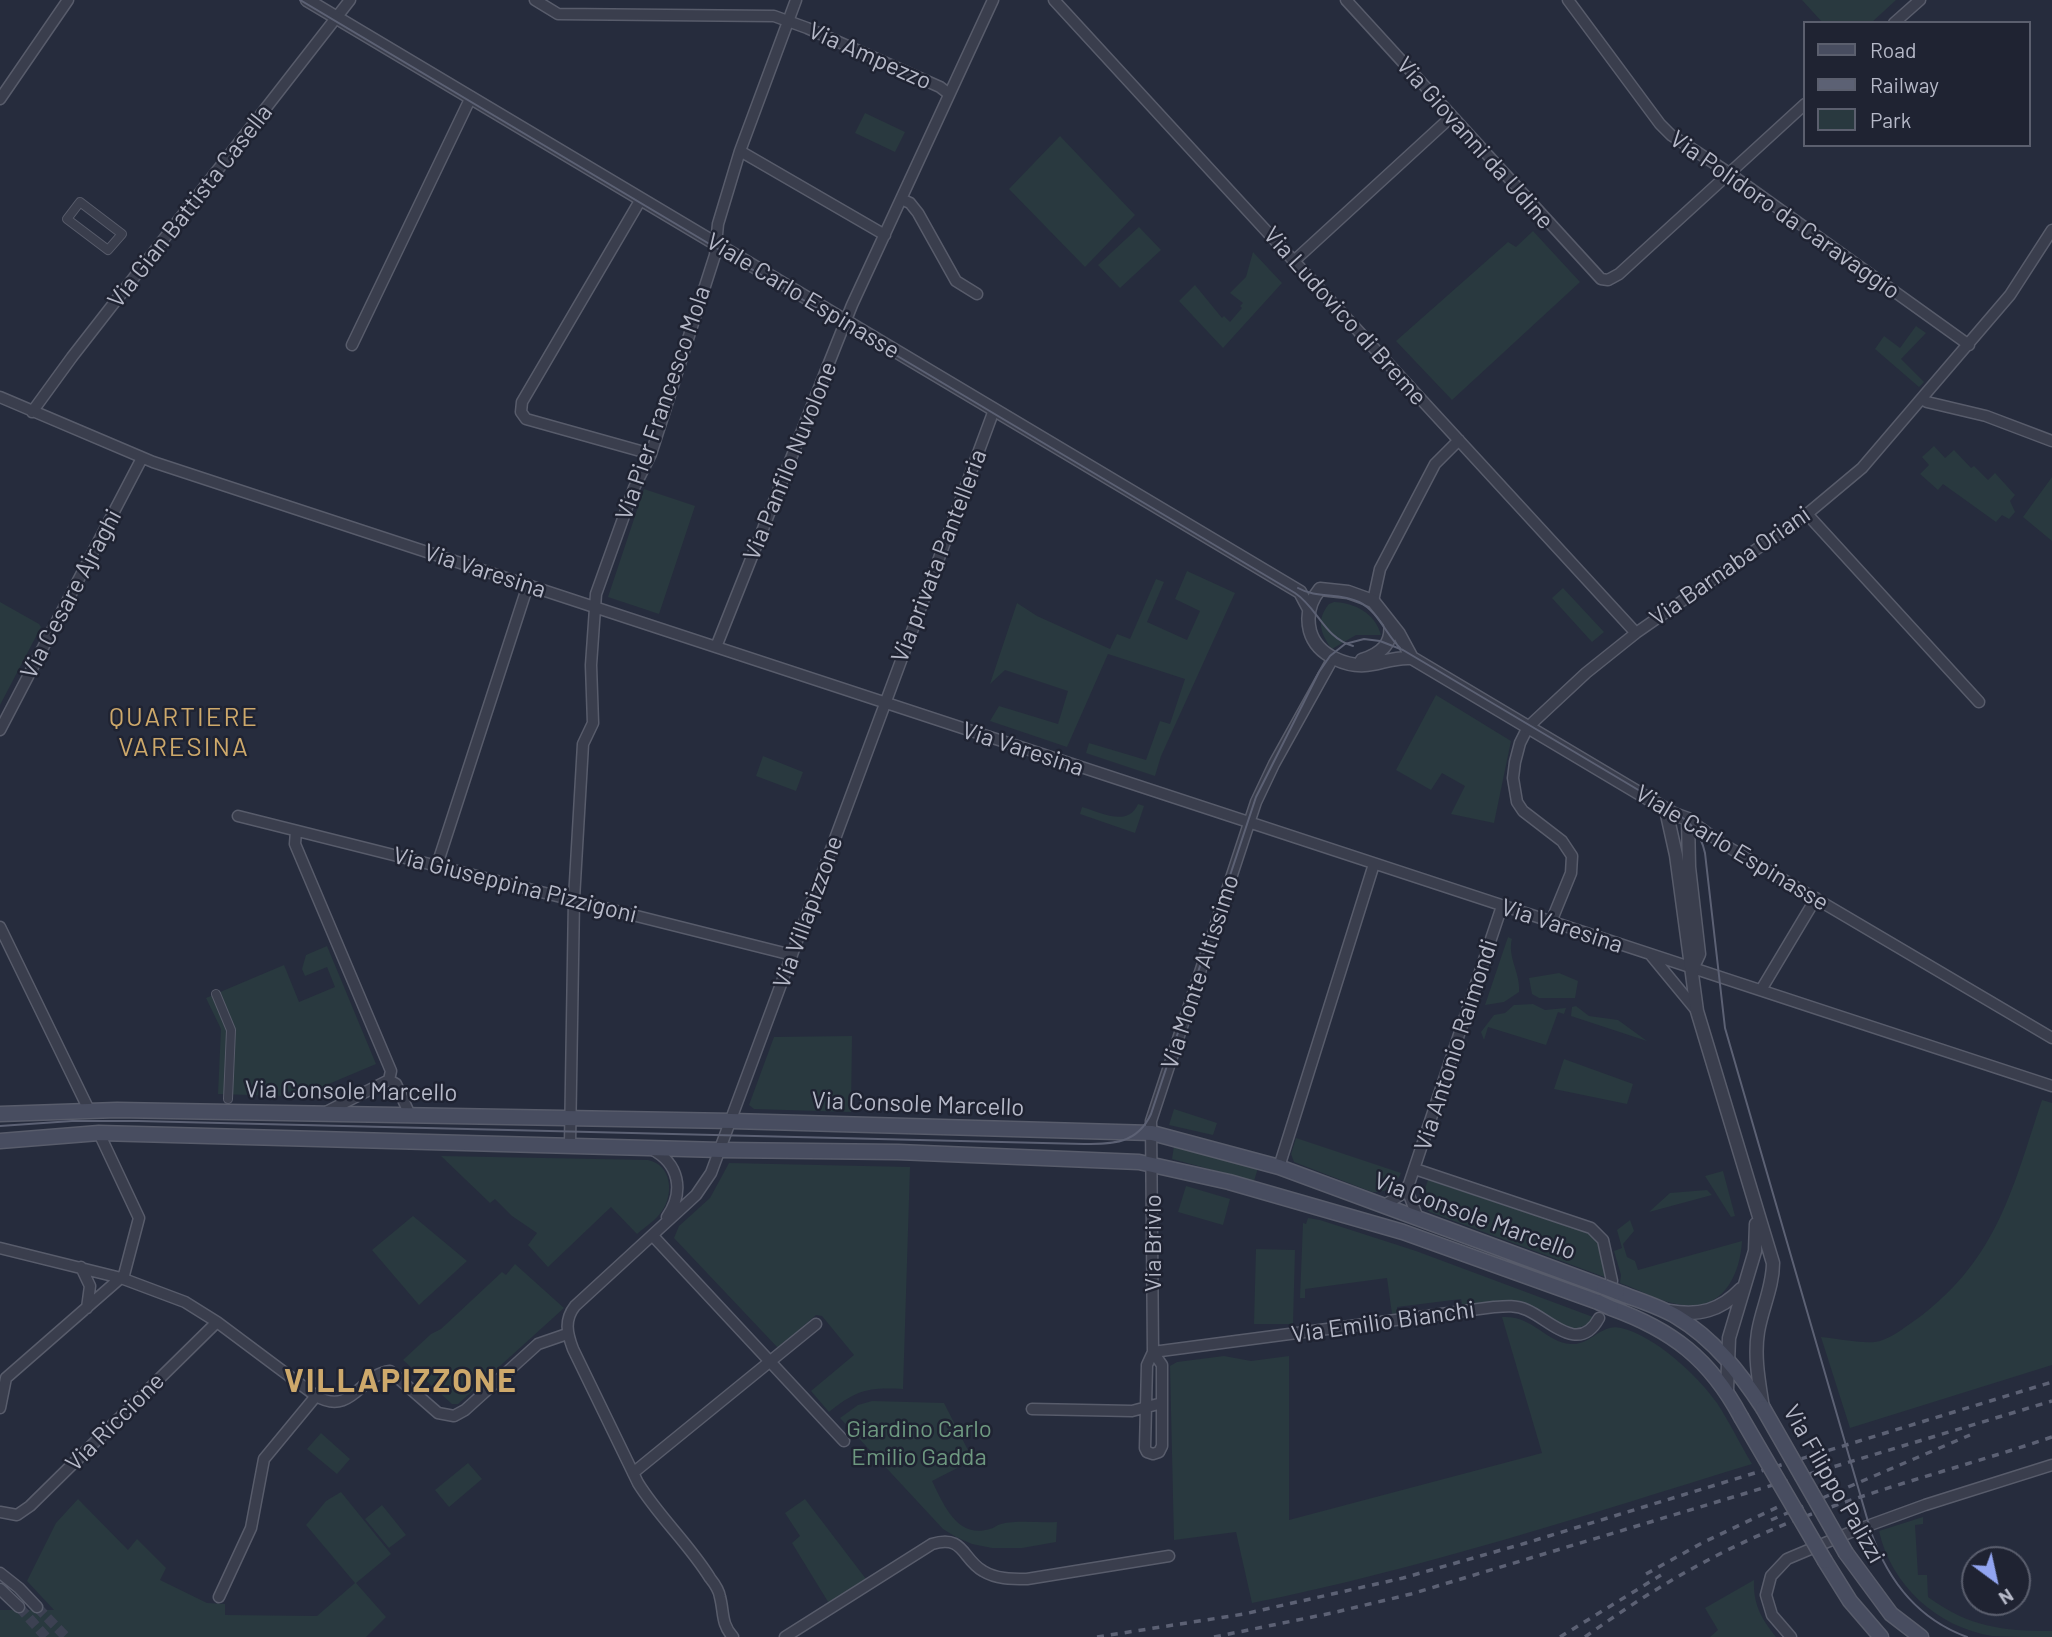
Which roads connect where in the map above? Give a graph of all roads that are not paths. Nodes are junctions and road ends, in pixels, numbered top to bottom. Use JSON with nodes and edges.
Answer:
{"nodes":[{"id":1,"x":68,"y":0,"type":"edge"},
{"id":2,"x":307,"y":0,"type":"edge"},
{"id":3,"x":350,"y":0,"type":"edge"},
{"id":4,"x":535,"y":0,"type":"edge"},
{"id":5,"x":796,"y":0,"type":"edge"},
{"id":6,"x":993,"y":0,"type":"edge"},
{"id":7,"x":1054,"y":0,"type":"edge"},
{"id":8,"x":1346,"y":0,"type":"edge"},
{"id":9,"x":1569,"y":0,"type":"edge"},
{"id":10,"x":1920,"y":0,"type":"edge"},
{"id":11,"x":337,"y":18,"type":"junction"},
{"id":12,"x":789,"y":20,"type":"junction"},
{"id":13,"x":1896,"y":21,"type":"edge"},
{"id":14,"x":949,"y":94,"type":"junction"},
{"id":15,"x":471,"y":97,"type":"junction"},
{"id":16,"x":0,"y":99,"type":"edge"},
{"id":17,"x":1804,"y":105,"type":"edge"},
{"id":18,"x":1451,"y":117,"type":"junction"},
{"id":19,"x":740,"y":151,"type":"junction"},
{"id":20,"x":1729,"y":173,"type":"junction"},
{"id":21,"x":641,"y":199,"type":"junction"},
{"id":22,"x":901,"y":199,"type":"junction"},
{"id":23,"x":80,"y":202,"type":"joint"},
{"id":24,"x":2052,"y":230,"type":"edge"},
{"id":25,"x":885,"y":235,"type":"junction"},
{"id":26,"x":717,"y":245,"type":"junction"},
{"id":27,"x":1294,"y":260,"type":"junction"},
{"id":28,"x":977,"y":294,"type":"dead end"},
{"id":29,"x":845,"y":321,"type":"junction"},
{"id":30,"x":352,"y":345,"type":"dead end"},
{"id":31,"x":1969,"y":345,"type":"junction"},
{"id":32,"x":0,"y":397,"type":"edge"},
{"id":33,"x":1922,"y":399,"type":"junction"},
{"id":34,"x":994,"y":410,"type":"junction"},
{"id":35,"x":32,"y":412,"type":"junction"},
{"id":36,"x":1459,"y":440,"type":"junction"},
{"id":37,"x":2052,"y":441,"type":"edge"},
{"id":38,"x":651,"y":454,"type":"junction"},
{"id":39,"x":142,"y":458,"type":"junction"},
{"id":40,"x":1807,"y":514,"type":"junction"},
{"id":41,"x":528,"y":585,"type":"junction"},
{"id":42,"x":1320,"y":589,"type":"junction"},
{"id":43,"x":1300,"y":592,"type":"junction"},
{"id":44,"x":1373,"y":601,"type":"junction"},
{"id":45,"x":595,"y":607,"type":"junction"},
{"id":46,"x":1309,"y":609,"type":"junction"},
{"id":47,"x":1390,"y":623,"type":"junction"},
{"id":48,"x":1636,"y":633,"type":"junction"},
{"id":49,"x":716,"y":647,"type":"junction"},
{"id":50,"x":1411,"y":658,"type":"junction"},
{"id":51,"x":1339,"y":660,"type":"junction"},
{"id":52,"x":1979,"y":702,"type":"dead end"},
{"id":53,"x":885,"y":703,"type":"junction"},
{"id":54,"x":1529,"y":726,"type":"junction"},
{"id":55,"x":0,"y":730,"type":"edge"},
{"id":56,"x":1666,"y":810,"type":"junction"},
{"id":57,"x":238,"y":816,"type":"dead end"},
{"id":58,"x":1688,"y":820,"type":"junction"},
{"id":59,"x":1249,"y":823,"type":"junction"},
{"id":60,"x":296,"y":831,"type":"junction"},
{"id":61,"x":1676,"y":855,"type":"junction"},
{"id":62,"x":1374,"y":864,"type":"junction"},
{"id":63,"x":437,"y":865,"type":"junction"},
{"id":64,"x":1816,"y":898,"type":"junction"},
{"id":65,"x":574,"y":899,"type":"junction"},
{"id":66,"x":1502,"y":906,"type":"junction"},
{"id":67,"x":1551,"y":922,"type":"junction"},
{"id":68,"x":0,"y":927,"type":"edge"},
{"id":69,"x":1650,"y":954,"type":"junction"},
{"id":70,"x":792,"y":955,"type":"junction"},
{"id":71,"x":1692,"y":969,"type":"junction"},
{"id":72,"x":1761,"y":989,"type":"junction"},
{"id":73,"x":216,"y":994,"type":"dead end"},
{"id":74,"x":1697,"y":1011,"type":"junction"},
{"id":75,"x":2052,"y":1038,"type":"edge"},
{"id":76,"x":389,"y":1080,"type":"junction"},
{"id":77,"x":2052,"y":1086,"type":"edge"},
{"id":78,"x":228,"y":1099,"type":"dead end"},
{"id":79,"x":89,"y":1110,"type":"junction"},
{"id":80,"x":0,"y":1114,"type":"edge"},
{"id":81,"x":323,"y":1114,"type":"junction"},
{"id":82,"x":410,"y":1115,"type":"junction"},
{"id":83,"x":571,"y":1118,"type":"junction"},
{"id":84,"x":732,"y":1121,"type":"junction"},
{"id":85,"x":1152,"y":1127,"type":"junction"},
{"id":86,"x":99,"y":1133,"type":"junction"},
{"id":87,"x":0,"y":1141,"type":"edge"},
{"id":88,"x":570,"y":1144,"type":"junction"},
{"id":89,"x":641,"y":1146,"type":"junction"},
{"id":90,"x":721,"y":1150,"type":"junction"},
{"id":91,"x":1152,"y":1163,"type":"junction"},
{"id":92,"x":1279,"y":1167,"type":"junction"},
{"id":93,"x":1415,"y":1169,"type":"junction"},
{"id":94,"x":1409,"y":1184,"type":"junction"},
{"id":95,"x":1383,"y":1206,"type":"junction"},
{"id":96,"x":1756,"y":1209,"type":"junction"},
{"id":97,"x":1418,"y":1218,"type":"junction"},
{"id":98,"x":653,"y":1236,"type":"junction"},
{"id":99,"x":0,"y":1248,"type":"edge"},
{"id":100,"x":81,"y":1267,"type":"junction"},
{"id":101,"x":121,"y":1278,"type":"junction"},
{"id":102,"x":1744,"y":1286,"type":"junction"},
{"id":103,"x":1611,"y":1287,"type":"junction"},
{"id":104,"x":87,"y":1309,"type":"junction"},
{"id":105,"x":1665,"y":1310,"type":"junction"},
{"id":106,"x":1599,"y":1318,"type":"dead end"},
{"id":107,"x":217,"y":1322,"type":"junction"},
{"id":108,"x":816,"y":1324,"type":"dead end"},
{"id":109,"x":568,"y":1334,"type":"junction"},
{"id":110,"x":1153,"y":1352,"type":"junction"},
{"id":111,"x":1727,"y":1360,"type":"junction"},
{"id":112,"x":771,"y":1363,"type":"junction"},
{"id":113,"x":3,"y":1376,"type":"edge"},
{"id":114,"x":1727,"y":1390,"type":"junction"},
{"id":115,"x":316,"y":1396,"type":"junction"},
{"id":116,"x":1162,"y":1403,"type":"junction"},
{"id":117,"x":0,"y":1408,"type":"edge"},
{"id":118,"x":1145,"y":1408,"type":"junction"},
{"id":119,"x":1763,"y":1408,"type":"junction"},
{"id":120,"x":1032,"y":1409,"type":"dead end"},
{"id":121,"x":844,"y":1441,"type":"dead end"},
{"id":122,"x":2052,"y":1465,"type":"edge"},
{"id":123,"x":632,"y":1473,"type":"junction"},
{"id":124,"x":5,"y":1514,"type":"edge"},
{"id":125,"x":1169,"y":1556,"type":"dead end"},
{"id":126,"x":0,"y":1573,"type":"edge"},
{"id":127,"x":0,"y":1589,"type":"edge"},
{"id":128,"x":219,"y":1597,"type":"dead end"},
{"id":129,"x":19,"y":1607,"type":"tunnel mouth"},
{"id":130,"x":37,"y":1607,"type":"tunnel mouth"},
{"id":131,"x":733,"y":1637,"type":"edge"},
{"id":132,"x":785,"y":1637,"type":"edge"},
{"id":133,"x":1791,"y":1637,"type":"edge"},
{"id":134,"x":1881,"y":1637,"type":"edge"},
{"id":135,"x":1920,"y":1637,"type":"edge"}],
"edges":[{"from":1,"to":16,"type":"street"},
{"from":2,"to":11,"type":"street","name":"Viale Carlo Espinasse"},
{"from":3,"to":11,"type":"street","name":"Via Gian Battista Casella"},
{"from":4,"to":12,"type":"street","name":"Via Ampezzo"},
{"from":5,"to":12,"type":"street","name":"Via Pier Francesco Mola"},
{"from":6,"to":14,"type":"street","name":"Via Panfilo Nuvolone"},
{"from":7,"to":27,"type":"street","name":"Via Ludovico di Breme"},
{"from":8,"to":18,"type":"street","name":"Via Giovanni da Udine"},
{"from":9,"to":20,"type":"street","name":"Via Polidoro da Caravaggio"},
{"from":10,"to":13,"type":"street"},
{"from":11,"to":15,"type":"street","name":"Viale Carlo Espinasse"},
{"from":11,"to":35,"type":"street","name":"Via Gian Battista Casella"},
{"from":12,"to":14,"type":"street","name":"Via Ampezzo"},
{"from":12,"to":19,"type":"street","name":"Via Pier Francesco Mola"},
{"from":14,"to":22,"type":"street","name":"Via Panfilo Nuvolone"},
{"from":15,"to":21,"type":"street","name":"Viale Carlo Espinasse"},
{"from":15,"to":30,"type":"street"},
{"from":17,"to":20,"type":"street"},
{"from":18,"to":20,"type":"street","name":"Via Giovanni da Udine"},
{"from":18,"to":27,"type":"street"},
{"from":19,"to":25,"type":"street"},
{"from":19,"to":26,"type":"street","name":"Via Pier Francesco Mola"},
{"from":20,"to":31,"type":"street","name":"Via Polidoro da Caravaggio"},
{"from":21,"to":26,"type":"street","name":"Viale Carlo Espinasse"},
{"from":21,"to":38,"type":"street"},
{"from":22,"to":25,"type":"street","name":"Via Panfilo Nuvolone"},
{"from":22,"to":28,"type":"street"},
{"from":23,"to":23,"type":"street"},
{"from":24,"to":31,"type":"street","name":"Via Barnaba Oriani"},
{"from":25,"to":29,"type":"street","name":"Via Panfilo Nuvolone"},
{"from":26,"to":29,"type":"street","name":"Viale Carlo Espinasse"},
{"from":26,"to":38,"type":"street","name":"Via Pier Francesco Mola"},
{"from":27,"to":36,"type":"street","name":"Via Ludovico di Breme"},
{"from":29,"to":34,"type":"street","name":"Viale Carlo Espinasse"},
{"from":29,"to":49,"type":"street","name":"Via Panfilo Nuvolone"},
{"from":31,"to":33,"type":"street","name":"Via Barnaba Oriani"},
{"from":32,"to":35,"type":"street","name":"Via Varesina"},
{"from":33,"to":37,"type":"street"},
{"from":33,"to":40,"type":"street","name":"Via Barnaba Oriani"},
{"from":34,"to":43,"type":"street","name":"Viale Carlo Espinasse"},
{"from":34,"to":53,"type":"street","name":"Via privata Pantelleria"},
{"from":35,"to":39,"type":"street","name":"Via Varesina"},
{"from":36,"to":44,"type":"street"},
{"from":36,"to":48,"type":"street","name":"Via Ludovico di Breme"},
{"from":38,"to":45,"type":"street","name":"Via Pier Francesco Mola"},
{"from":39,"to":41,"type":"street","name":"Via Varesina"},
{"from":39,"to":55,"type":"street","name":"Via Cesare Ajraghi"},
{"from":40,"to":48,"type":"street","name":"Via Barnaba Oriani"},
{"from":40,"to":52,"type":"street"},
{"from":41,"to":45,"type":"street","name":"Via Varesina"},
{"from":41,"to":63,"type":"street"},
{"from":42,"to":43,"type":"street"},
{"from":42,"to":44,"type":"street"},
{"from":42,"to":46,"type":"street"},
{"from":43,"to":46,"type":"street"},
{"from":44,"to":47,"type":"street"},
{"from":45,"to":49,"type":"street","name":"Via Varesina"},
{"from":45,"to":65,"type":"street","name":"Via Pier Francesco Mola"},
{"from":46,"to":51,"type":"street"},
{"from":47,"to":50,"type":"street"},
{"from":47,"to":51,"type":"street"},
{"from":48,"to":54,"type":"street","name":"Via Barnaba Oriani"},
{"from":49,"to":53,"type":"street","name":"Via Varesina"},
{"from":50,"to":51,"type":"street"},
{"from":50,"to":54,"type":"street","name":"Viale Carlo Espinasse"},
{"from":51,"to":59,"type":"street","name":"Via Monte Altissimo"},
{"from":53,"to":59,"type":"street","name":"Via Varesina"},
{"from":53,"to":70,"type":"street","name":"Via Villapizzone"},
{"from":54,"to":56,"type":"street","name":"Viale Carlo Espinasse"},
{"from":54,"to":67,"type":"street"},
{"from":56,"to":58,"type":"street","name":"Viale Carlo Espinasse"},
{"from":56,"to":61,"type":"street","name":"Via Filippo Palizzi"},
{"from":57,"to":60,"type":"street","name":"Via Giuseppina Pizzigoni"},
{"from":58,"to":61,"type":"street","name":"Via Filippo Palizzi"},
{"from":58,"to":64,"type":"street","name":"Viale Carlo Espinasse"},
{"from":58,"to":71,"type":"street","name":"Via Filippo Palizzi"},
{"from":59,"to":62,"type":"street","name":"Via Varesina"},
{"from":59,"to":85,"type":"street","name":"Via Monte Altissimo"},
{"from":60,"to":63,"type":"street","name":"Via Giuseppina Pizzigoni"},
{"from":60,"to":76,"type":"street"},
{"from":61,"to":71,"type":"street","name":"Via Filippo Palizzi"},
{"from":62,"to":66,"type":"street","name":"Via Varesina"},
{"from":62,"to":92,"type":"street"},
{"from":63,"to":65,"type":"street","name":"Via Giuseppina Pizzigoni"},
{"from":64,"to":72,"type":"street"},
{"from":64,"to":75,"type":"street","name":"Viale Carlo Espinasse"},
{"from":65,"to":70,"type":"street","name":"Via Giuseppina Pizzigoni"},
{"from":65,"to":83,"type":"street","name":"Via Pier Francesco Mola"},
{"from":66,"to":67,"type":"street","name":"Via Varesina"},
{"from":66,"to":93,"type":"street","name":"Via Antonio Raimondi"},
{"from":67,"to":69,"type":"street","name":"Via Varesina"},
{"from":68,"to":79,"type":"street"},
{"from":69,"to":71,"type":"street","name":"Via Varesina"},
{"from":69,"to":74,"type":"street"},
{"from":70,"to":84,"type":"street","name":"Via Villapizzone"},
{"from":71,"to":72,"type":"street","name":"Via Varesina"},
{"from":71,"to":74,"type":"street","name":"Via Filippo Palizzi"},
{"from":72,"to":77,"type":"street","name":"Via Varesina"},
{"from":73,"to":78,"type":"street"},
{"from":74,"to":96,"type":"street","name":"Via Filippo Palizzi"},
{"from":76,"to":81,"type":"street"},
{"from":76,"to":82,"type":"street"},
{"from":79,"to":80,"type":"main road","name":"Via Console Marcello"},
{"from":79,"to":81,"type":"main road","name":"Via Console Marcello"},
{"from":81,"to":82,"type":"main road","name":"Via Console Marcello"},
{"from":82,"to":83,"type":"main road","name":"Via Console Marcello"},
{"from":83,"to":84,"type":"main road","name":"Via Console Marcello"},
{"from":83,"to":88,"type":"street","name":"Via Pier Francesco Mola"},
{"from":84,"to":85,"type":"main road","name":"Via Console Marcello"},
{"from":84,"to":90,"type":"street","name":"Via Villapizzone"},
{"from":85,"to":91,"type":"street","name":"Via Brivio"},
{"from":85,"to":92,"type":"main road","name":"Via Console Marcello"},
{"from":86,"to":87,"type":"main road","name":"Via Console Marcello"},
{"from":86,"to":88,"type":"main road","name":"Via Console Marcello"},
{"from":86,"to":101,"type":"street"},
{"from":88,"to":89,"type":"main road","name":"Via Console Marcello"},
{"from":89,"to":90,"type":"main road","name":"Via Console Marcello"},
{"from":89,"to":98,"type":"street"},
{"from":90,"to":91,"type":"main road","name":"Via Console Marcello"},
{"from":90,"to":98,"type":"street"},
{"from":91,"to":110,"type":"street","name":"Via Brivio"},
{"from":91,"to":114,"type":"main road","name":"Via Console Marcello"},
{"from":92,"to":95,"type":"main road","name":"Via Console Marcello"},
{"from":93,"to":94,"type":"street","name":"Via Antonio Raimondi"},
{"from":93,"to":103,"type":"street"},
{"from":94,"to":95,"type":"street","name":"Via Antonio Raimondi"},
{"from":94,"to":97,"type":"street","name":"Via Antonio Raimondi"},
{"from":95,"to":97,"type":"main road","name":"Via Console Marcello"},
{"from":96,"to":102,"type":"street","name":"Via Filippo Palizzi"},
{"from":96,"to":119,"type":"street","name":"Via Filippo Palizzi"},
{"from":97,"to":103,"type":"main road","name":"Via Console Marcello"},
{"from":98,"to":109,"type":"street"},
{"from":98,"to":112,"type":"street"},
{"from":99,"to":100,"type":"street"},
{"from":100,"to":101,"type":"street"},
{"from":100,"to":104,"type":"street"},
{"from":101,"to":104,"type":"street"},
{"from":101,"to":107,"type":"street"},
{"from":102,"to":105,"type":"street"},
{"from":102,"to":111,"type":"street","name":"Via Filippo Palizzi"},
{"from":103,"to":105,"type":"main road","name":"Via Console Marcello"},
{"from":104,"to":113,"type":"street"},
{"from":105,"to":111,"type":"main road","name":"Via Console Marcello"},
{"from":106,"to":110,"type":"street","name":"Via Emilio Bianchi"},
{"from":107,"to":115,"type":"street"},
{"from":107,"to":124,"type":"street","name":"Via Riccione"},
{"from":108,"to":112,"type":"street"},
{"from":109,"to":115,"type":"street"},
{"from":109,"to":123,"type":"street"},
{"from":110,"to":116,"type":"street","name":"Via Brivio"},
{"from":110,"to":118,"type":"street","name":"Via Brivio"},
{"from":111,"to":114,"type":"street","name":"Via Filippo Palizzi"},
{"from":111,"to":119,"type":"main road","name":"Via Console Marcello"},
{"from":112,"to":121,"type":"street"},
{"from":112,"to":123,"type":"street"},
{"from":113,"to":117,"type":"street"},
{"from":114,"to":134,"type":"main road","name":"Via Filippo Palizzi","bridge":true},
{"from":115,"to":128,"type":"street"},
{"from":116,"to":118,"type":"street"},
{"from":116,"to":118,"type":"street","name":"Via Brivio"},
{"from":118,"to":120,"type":"street"},
{"from":119,"to":135,"type":"main road","name":"Via Filippo Palizzi","bridge":true},
{"from":122,"to":133,"type":"street"},
{"from":123,"to":131,"type":"street"},
{"from":125,"to":132,"type":"street"},
{"from":126,"to":130,"type":"street"},
{"from":127,"to":129,"type":"street"}]}
